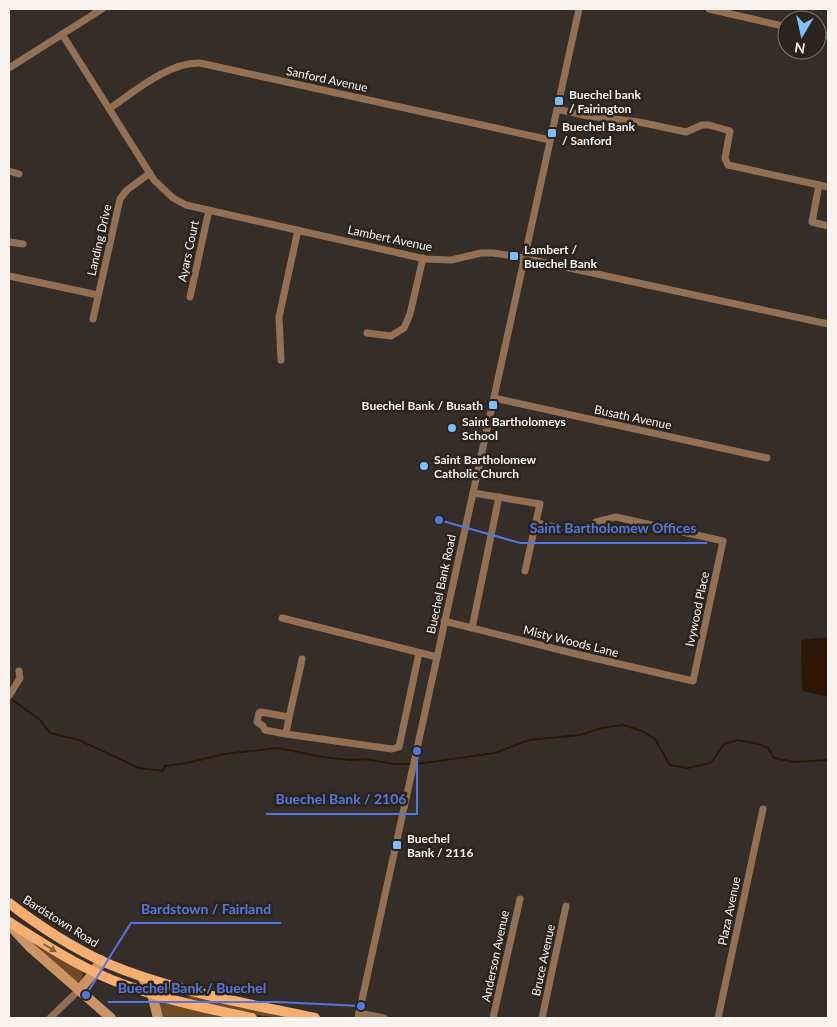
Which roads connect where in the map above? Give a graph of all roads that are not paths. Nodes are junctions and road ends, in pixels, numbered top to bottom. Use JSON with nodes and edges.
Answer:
{"nodes":[{"id":1,"x":102,"y":9,"type":"edge"},
{"id":2,"x":579,"y":9,"type":"edge"},
{"id":3,"x":709,"y":9,"type":"edge"},
{"id":4,"x":777,"y":25,"type":"edge"},
{"id":5,"x":62,"y":34,"type":"junction"},
{"id":6,"x":9,"y":68,"type":"edge"},
{"id":7,"x":109,"y":108,"type":"junction"},
{"id":8,"x":557,"y":110,"type":"junction"},
{"id":9,"x":550,"y":140,"type":"junction"},
{"id":10,"x":9,"y":171,"type":"edge"},
{"id":11,"x":150,"y":173,"type":"junction"},
{"id":12,"x":19,"y":174,"type":"dead end"},
{"id":13,"x":820,"y":185,"type":"junction"},
{"id":14,"x":828,"y":187,"type":"edge"},
{"id":15,"x":209,"y":210,"type":"junction"},
{"id":16,"x":828,"y":226,"type":"edge"},
{"id":17,"x":298,"y":230,"type":"junction"},
{"id":18,"x":9,"y":242,"type":"edge"},
{"id":19,"x":24,"y":244,"type":"dead end"},
{"id":20,"x":423,"y":258,"type":"junction"},
{"id":21,"x":524,"y":258,"type":"junction"},
{"id":22,"x":9,"y":276,"type":"edge"},
{"id":23,"x":98,"y":295,"type":"junction"},
{"id":24,"x":190,"y":297,"type":"dead end"},
{"id":25,"x":93,"y":319,"type":"dead end"},
{"id":26,"x":828,"y":324,"type":"edge"},
{"id":27,"x":367,"y":333,"type":"dead end"},
{"id":28,"x":281,"y":360,"type":"dead end"},
{"id":29,"x":494,"y":398,"type":"junction"},
{"id":30,"x":767,"y":458,"type":"dead end"},
{"id":31,"x":473,"y":492,"type":"junction"},
{"id":32,"x":500,"y":497,"type":"junction"},
{"id":33,"x":536,"y":523,"type":"junction"},
{"id":34,"x":525,"y":571,"type":"dead end"},
{"id":35,"x":282,"y":618,"type":"dead end"},
{"id":36,"x":444,"y":621,"type":"junction"},
{"id":37,"x":472,"y":628,"type":"junction"},
{"id":38,"x":419,"y":653,"type":"junction"},
{"id":39,"x":437,"y":657,"type":"junction"},
{"id":40,"x":302,"y":659,"type":"dead end"},
{"id":41,"x":19,"y":671,"type":"dead end"},
{"id":42,"x":693,"y":681,"type":"joint"},
{"id":43,"x":10,"y":695,"type":"edge"},
{"id":44,"x":289,"y":718,"type":"junction"},
{"id":45,"x":286,"y":734,"type":"junction"},
{"id":46,"x":763,"y":809,"type":"dead end"},
{"id":47,"x":520,"y":899,"type":"dead end"},
{"id":48,"x":9,"y":903,"type":"edge"},
{"id":49,"x":566,"y":906,"type":"dead end"},
{"id":50,"x":9,"y":922,"type":"edge"},
{"id":51,"x":101,"y":960,"type":"junction"},
{"id":52,"x":95,"y":971,"type":"junction"},
{"id":53,"x":142,"y":977,"type":"junction"},
{"id":54,"x":79,"y":990,"type":"junction"},
{"id":55,"x":188,"y":990,"type":"junction"},
{"id":56,"x":152,"y":994,"type":"junction"},
{"id":57,"x":183,"y":1002,"type":"junction"},
{"id":58,"x":359,"y":1015,"type":"edge"},
{"id":59,"x":50,"y":1018,"type":"edge"},
{"id":60,"x":111,"y":1018,"type":"edge"},
{"id":61,"x":158,"y":1018,"type":"edge"},
{"id":62,"x":252,"y":1018,"type":"edge"},
{"id":63,"x":315,"y":1018,"type":"edge"},
{"id":64,"x":384,"y":1018,"type":"edge"},
{"id":65,"x":493,"y":1018,"type":"edge"},
{"id":66,"x":542,"y":1018,"type":"edge"},
{"id":67,"x":718,"y":1018,"type":"edge"}],
"edges":[{"from":1,"to":5,"type":"street"},
{"from":2,"to":8,"type":"street","name":"Buechel Bank Road"},
{"from":3,"to":4,"type":"street"},
{"from":5,"to":6,"type":"street"},
{"from":5,"to":7,"type":"street","name":"Lambert Avenue"},
{"from":7,"to":9,"type":"street","name":"Sanford Avenue"},
{"from":7,"to":11,"type":"street","name":"Lambert Avenue"},
{"from":8,"to":9,"type":"street","name":"Buechel Bank Road"},
{"from":8,"to":13,"type":"street"},
{"from":9,"to":21,"type":"street","name":"Buechel Bank Road"},
{"from":10,"to":12,"type":"street"},
{"from":11,"to":15,"type":"street","name":"Lambert Avenue"},
{"from":11,"to":23,"type":"street","name":"Landing Drive"},
{"from":13,"to":14,"type":"street"},
{"from":13,"to":16,"type":"street"},
{"from":15,"to":17,"type":"street","name":"Lambert Avenue"},
{"from":15,"to":24,"type":"street","name":"Ayars Court"},
{"from":17,"to":20,"type":"street","name":"Lambert Avenue"},
{"from":17,"to":28,"type":"street"},
{"from":18,"to":19,"type":"street"},
{"from":20,"to":21,"type":"street","name":"Lambert Avenue"},
{"from":20,"to":27,"type":"street"},
{"from":21,"to":26,"type":"street","name":"Lambert Avenue"},
{"from":21,"to":29,"type":"street","name":"Buechel Bank Road"},
{"from":22,"to":23,"type":"street"},
{"from":23,"to":25,"type":"street","name":"Landing Drive"},
{"from":29,"to":30,"type":"street","name":"Busath Avenue"},
{"from":29,"to":31,"type":"street","name":"Buechel Bank Road"},
{"from":31,"to":32,"type":"street"},
{"from":31,"to":36,"type":"street","name":"Buechel Bank Road"},
{"from":32,"to":33,"type":"street"},
{"from":32,"to":37,"type":"street"},
{"from":33,"to":34,"type":"street"},
{"from":33,"to":42,"type":"street","name":"Ivywood Place"},
{"from":35,"to":38,"type":"street"},
{"from":36,"to":37,"type":"street","name":"Misty Woods Lane"},
{"from":36,"to":39,"type":"street","name":"Buechel Bank Road"},
{"from":37,"to":42,"type":"street","name":"Misty Woods Lane"},
{"from":38,"to":39,"type":"street"},
{"from":38,"to":45,"type":"street"},
{"from":39,"to":58,"type":"street","name":"Buechel Bank Road"},
{"from":40,"to":44,"type":"street"},
{"from":41,"to":43,"type":"street"},
{"from":44,"to":45,"type":"street"},
{"from":44,"to":45,"type":"street"},
{"from":46,"to":67,"type":"street","name":"Plaza Avenue"},
{"from":47,"to":65,"type":"street","name":"Anderson Avenue"},
{"from":48,"to":51,"type":"main road","name":"Bardstown Road"},
{"from":49,"to":66,"type":"street","name":"Bruce Avenue"},
{"from":50,"to":52,"type":"main road","one_way":true},
{"from":50,"to":54,"type":"main road"},
{"from":51,"to":52,"type":"main road"},
{"from":51,"to":53,"type":"main road","name":"Bardstown Road"},
{"from":52,"to":54,"type":"main road"},
{"from":52,"to":56,"type":"main road"},
{"from":53,"to":55,"type":"main road","name":"Bardstown Road"},
{"from":53,"to":56,"type":"main road"},
{"from":54,"to":59,"type":"street"},
{"from":54,"to":60,"type":"main road"},
{"from":55,"to":57,"type":"street"},
{"from":55,"to":63,"type":"main road","name":"Bardstown Road"},
{"from":56,"to":57,"type":"main road"},
{"from":56,"to":61,"type":"main road"},
{"from":57,"to":62,"type":"main road"},
{"from":58,"to":64,"type":"street"}]}
